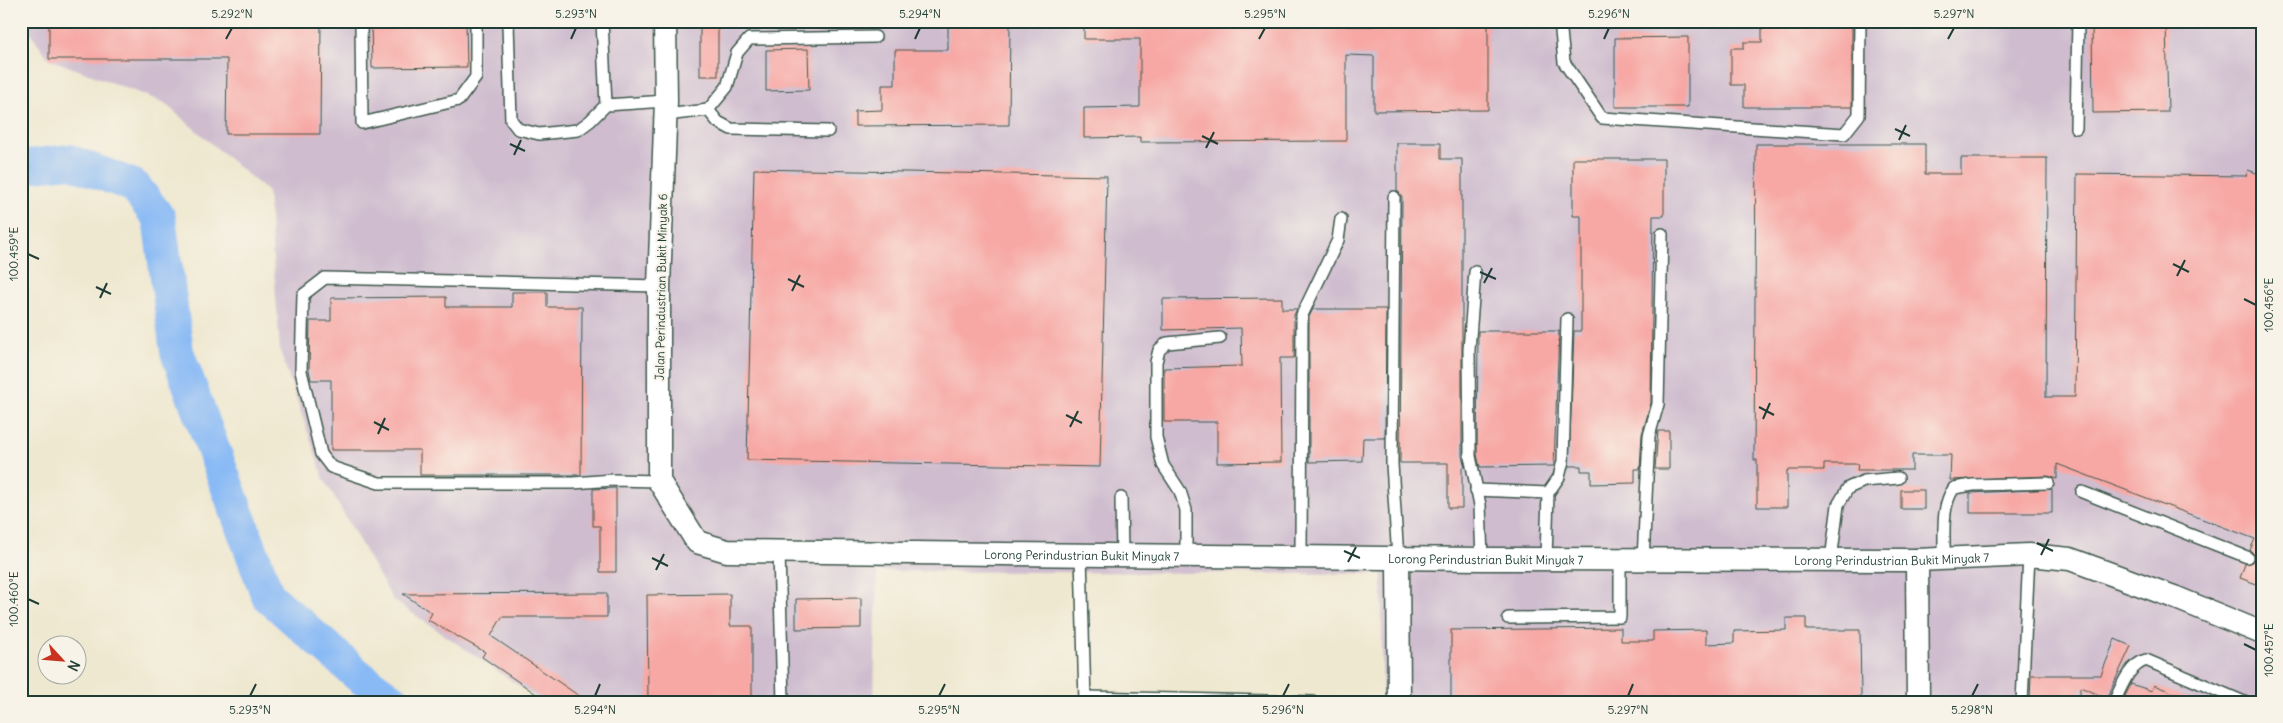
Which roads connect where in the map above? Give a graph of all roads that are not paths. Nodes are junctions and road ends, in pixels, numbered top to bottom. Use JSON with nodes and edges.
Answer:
{"nodes":[{"id":1,"x":361,"y":21,"type":"edge"},
{"id":2,"x":476,"y":21,"type":"edge"},
{"id":3,"x":602,"y":21,"type":"edge"},
{"id":4,"x":665,"y":21,"type":"edge"},
{"id":5,"x":1560,"y":21,"type":"edge"},
{"id":6,"x":1860,"y":21,"type":"edge"},
{"id":7,"x":2078,"y":21,"type":"edge"},
{"id":8,"x":508,"y":23,"type":"dead end"},
{"id":9,"x":875,"y":37,"type":"dead end"},
{"id":10,"x":606,"y":105,"type":"junction"},
{"id":11,"x":666,"y":108,"type":"junction"},
{"id":12,"x":708,"y":110,"type":"junction"},
{"id":13,"x":2076,"y":128,"type":"dead end"},
{"id":14,"x":828,"y":131,"type":"dead end"},
{"id":15,"x":1394,"y":197,"type":"dead end"},
{"id":16,"x":1341,"y":219,"type":"dead end"},
{"id":17,"x":1662,"y":234,"type":"dead end"},
{"id":18,"x":1475,"y":272,"type":"dead end"},
{"id":19,"x":659,"y":286,"type":"junction"},
{"id":20,"x":1567,"y":319,"type":"dead end"},
{"id":21,"x":1220,"y":338,"type":"dead end"},
{"id":22,"x":1898,"y":478,"type":"dead end"},
{"id":23,"x":659,"y":481,"type":"junction"},
{"id":24,"x":2048,"y":483,"type":"dead end"},
{"id":25,"x":1476,"y":490,"type":"junction"},
{"id":26,"x":2082,"y":492,"type":"dead end"},
{"id":27,"x":1548,"y":493,"type":"junction"},
{"id":28,"x":1121,"y":498,"type":"dead end"},
{"id":29,"x":779,"y":552,"type":"junction"},
{"id":30,"x":1081,"y":555,"type":"junction"},
{"id":31,"x":2029,"y":555,"type":"junction"},
{"id":32,"x":1122,"y":556,"type":"junction"},
{"id":33,"x":1186,"y":557,"type":"junction"},
{"id":34,"x":2247,"y":557,"type":"dead end"},
{"id":35,"x":1301,"y":558,"type":"junction"},
{"id":36,"x":1398,"y":559,"type":"junction"},
{"id":37,"x":1482,"y":560,"type":"junction"},
{"id":38,"x":1546,"y":560,"type":"junction"},
{"id":39,"x":1620,"y":560,"type":"junction"},
{"id":40,"x":1643,"y":560,"type":"junction"},
{"id":41,"x":1831,"y":560,"type":"junction"},
{"id":42,"x":1917,"y":560,"type":"junction"},
{"id":43,"x":1944,"y":560,"type":"junction"},
{"id":44,"x":1508,"y":618,"type":"dead end"},
{"id":45,"x":2262,"y":633,"type":"edge"},
{"id":46,"x":1085,"y":699,"type":"edge"},
{"id":47,"x":783,"y":702,"type":"edge"},
{"id":48,"x":1313,"y":702,"type":"edge"},
{"id":49,"x":1399,"y":702,"type":"edge"},
{"id":50,"x":1918,"y":702,"type":"edge"},
{"id":51,"x":2022,"y":702,"type":"edge"},
{"id":52,"x":2114,"y":702,"type":"edge"},
{"id":53,"x":2244,"y":702,"type":"edge"}],
"edges":[{"from":1,"to":2,"type":"lane"},
{"from":3,"to":10,"type":"lane"},
{"from":4,"to":11,"type":"street","name":"Jalan Perindustrian Bukit Minyak 6"},
{"from":5,"to":6,"type":"lane"},
{"from":7,"to":13,"type":"lane"},
{"from":8,"to":10,"type":"lane"},
{"from":9,"to":12,"type":"lane"},
{"from":10,"to":11,"type":"lane"},
{"from":11,"to":12,"type":"lane"},
{"from":11,"to":19,"type":"street","name":"Jalan Perindustrian Bukit Minyak 6"},
{"from":12,"to":14,"type":"lane"},
{"from":15,"to":36,"type":"lane"},
{"from":16,"to":35,"type":"lane"},
{"from":17,"to":40,"type":"lane"},
{"from":18,"to":25,"type":"lane"},
{"from":19,"to":23,"type":"street","name":"Jalan Perindustrian Bukit Minyak 6"},
{"from":19,"to":23,"type":"lane"},
{"from":20,"to":27,"type":"lane"},
{"from":21,"to":33,"type":"lane"},
{"from":22,"to":41,"type":"lane"},
{"from":23,"to":29,"type":"street","name":"Lorong Perindustrian Bukit Minyak 7"},
{"from":24,"to":43,"type":"lane"},
{"from":25,"to":27,"type":"lane"},
{"from":25,"to":37,"type":"lane"},
{"from":26,"to":34,"type":"lane"},
{"from":27,"to":38,"type":"lane"},
{"from":28,"to":32,"type":"lane"},
{"from":29,"to":30,"type":"street","name":"Lorong Perindustrian Bukit Minyak 7"},
{"from":29,"to":47,"type":"lane"},
{"from":30,"to":32,"type":"street","name":"Lorong Perindustrian Bukit Minyak 7"},
{"from":30,"to":46,"type":"lane"},
{"from":31,"to":43,"type":"street","name":"Lorong Perindustrian Bukit Minyak 7"},
{"from":31,"to":45,"type":"street","name":"Lorong Perindustrian Bukit Minyak 7"},
{"from":31,"to":51,"type":"lane"},
{"from":32,"to":33,"type":"street","name":"Lorong Perindustrian Bukit Minyak 7"},
{"from":33,"to":35,"type":"street","name":"Lorong Perindustrian Bukit Minyak 7"},
{"from":35,"to":36,"type":"street","name":"Lorong Perindustrian Bukit Minyak 7"},
{"from":36,"to":37,"type":"street","name":"Lorong Perindustrian Bukit Minyak 7"},
{"from":36,"to":49,"type":"street"},
{"from":37,"to":38,"type":"street","name":"Lorong Perindustrian Bukit Minyak 7"},
{"from":38,"to":39,"type":"street","name":"Lorong Perindustrian Bukit Minyak 7"},
{"from":39,"to":40,"type":"street","name":"Lorong Perindustrian Bukit Minyak 7"},
{"from":39,"to":44,"type":"lane"},
{"from":40,"to":41,"type":"street","name":"Lorong Perindustrian Bukit Minyak 7"},
{"from":41,"to":42,"type":"street","name":"Lorong Perindustrian Bukit Minyak 7"},
{"from":42,"to":43,"type":"street","name":"Lorong Perindustrian Bukit Minyak 7"},
{"from":42,"to":50,"type":"street"},
{"from":46,"to":48,"type":"lane"},
{"from":52,"to":53,"type":"lane"}]}
